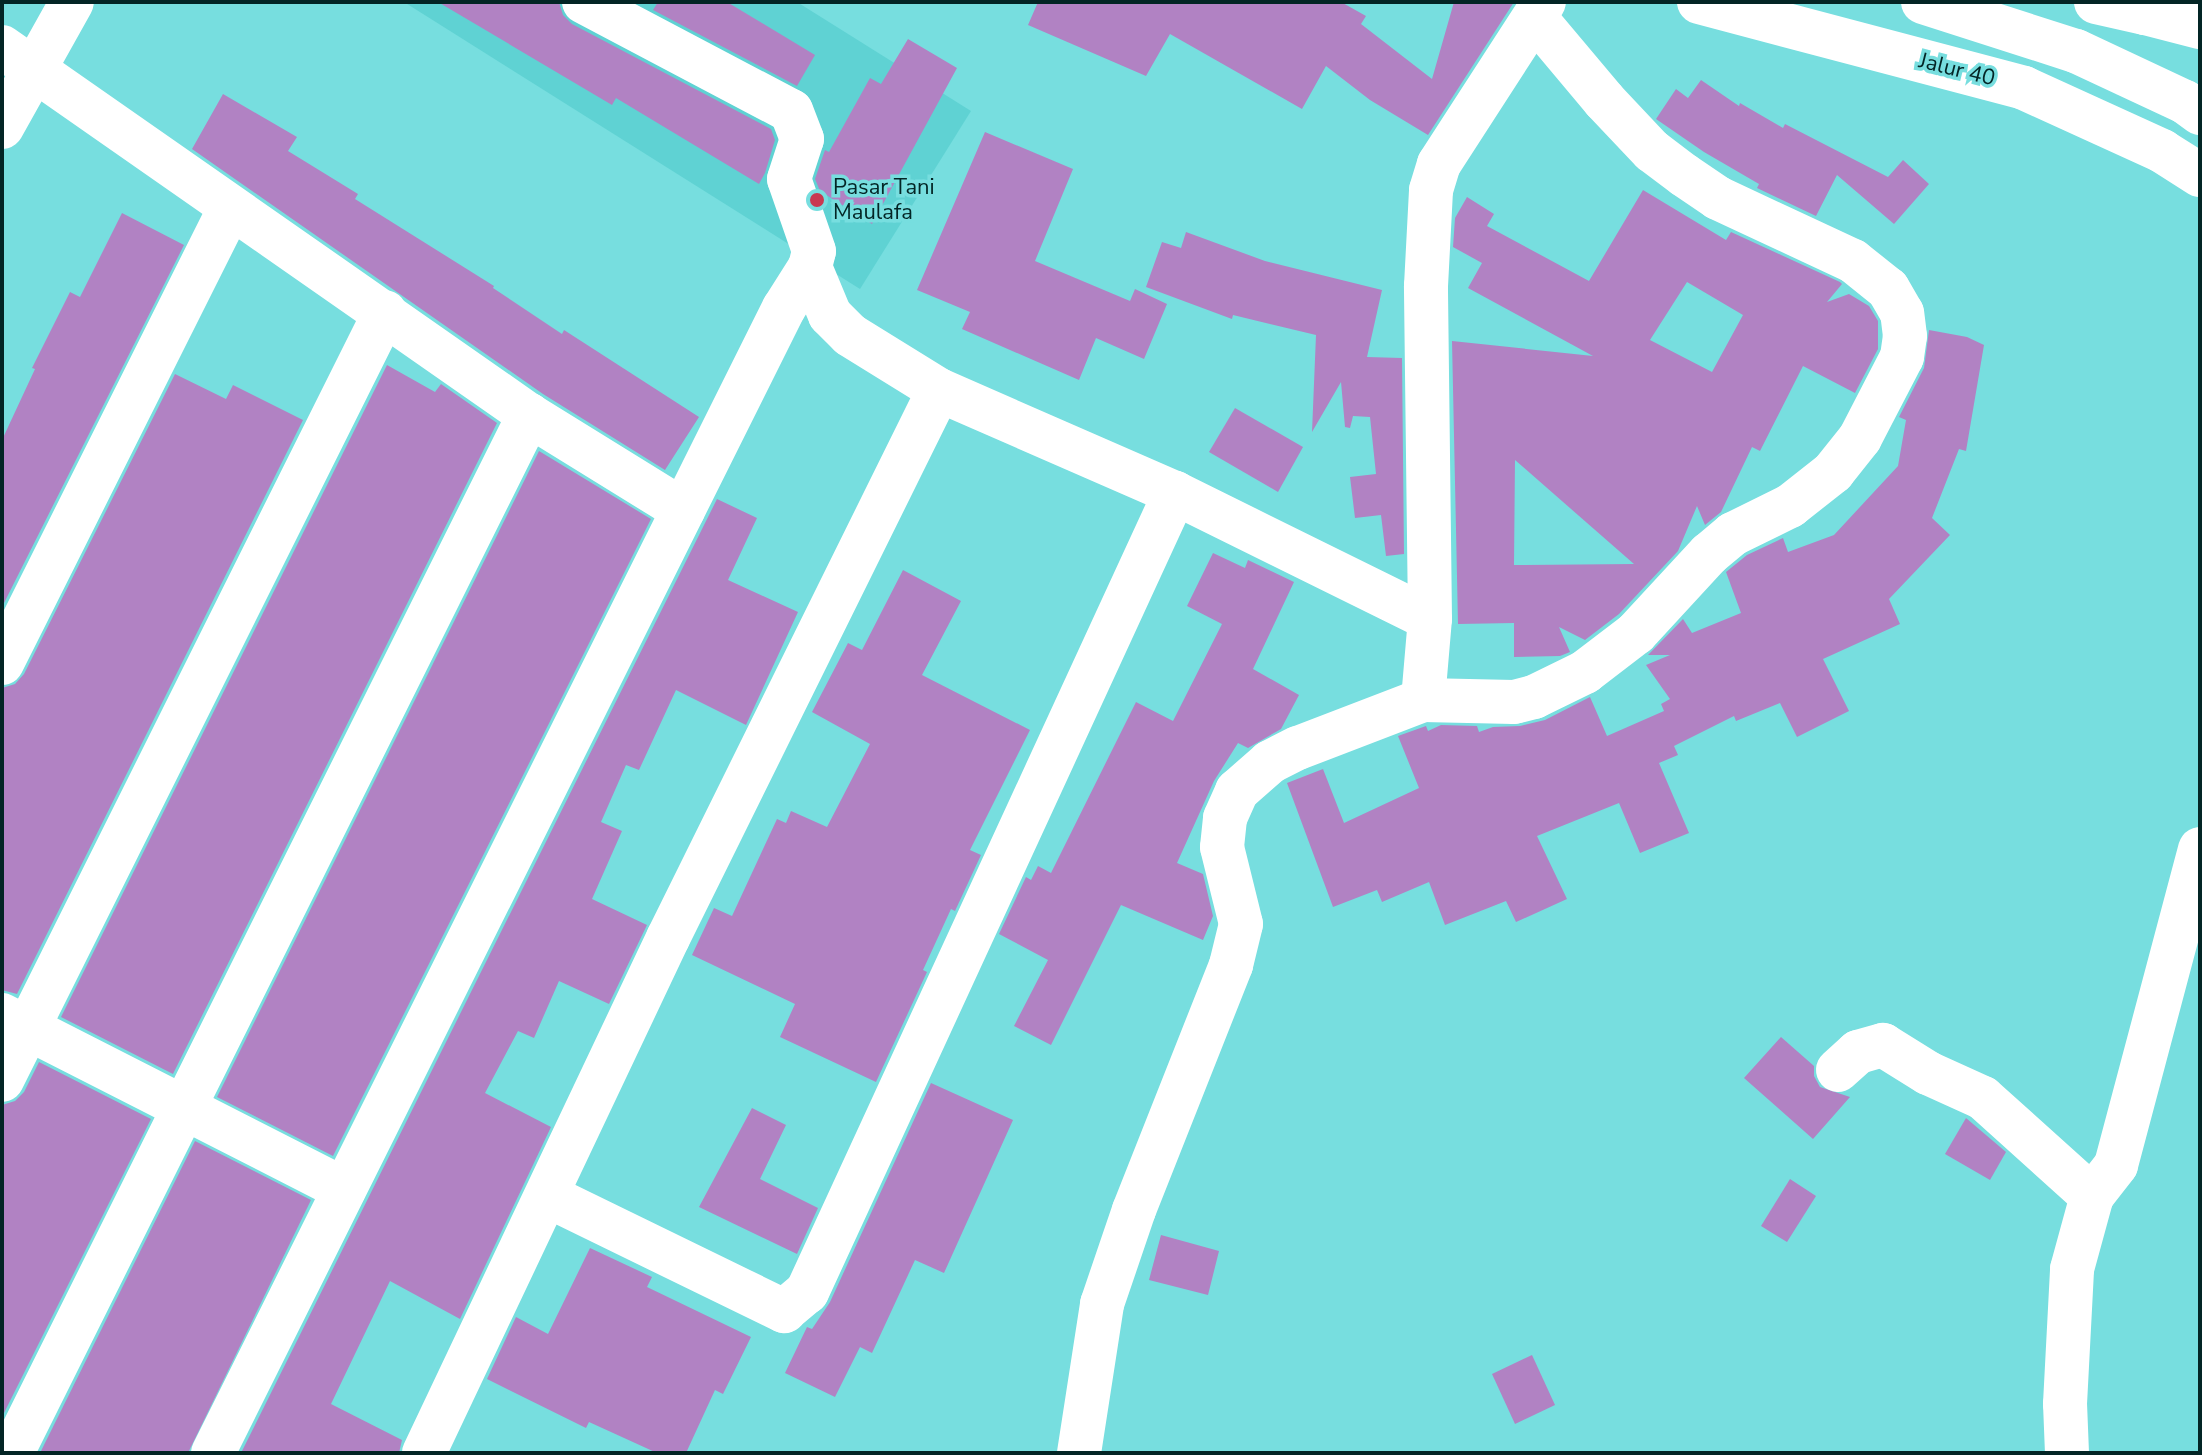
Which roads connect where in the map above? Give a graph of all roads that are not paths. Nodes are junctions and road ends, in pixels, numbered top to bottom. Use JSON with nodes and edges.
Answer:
{"nodes":[{"id":1,"x":72,"y":2,"type":"edge"},
{"id":2,"x":584,"y":2,"type":"edge"},
{"id":3,"x":1699,"y":2,"type":"edge"},
{"id":4,"x":1923,"y":2,"type":"edge"},
{"id":5,"x":2096,"y":2,"type":"edge"},
{"id":6,"x":2156,"y":8,"type":"edge"},
{"id":7,"x":1540,"y":11,"type":"edge"},
{"id":8,"x":1783,"y":14,"type":"edge"},
{"id":9,"x":2007,"y":15,"type":"edge"},
{"id":10,"x":2200,"y":27,"type":"edge"},
{"id":11,"x":19,"y":57,"type":"edge"},
{"id":12,"x":2200,"y":113,"type":"edge"},
{"id":13,"x":2,"y":127,"type":"edge"},
{"id":14,"x":2200,"y":175,"type":"edge"},
{"id":15,"x":230,"y":208,"type":"junction"},
{"id":16,"x":810,"y":267,"type":"junction"},
{"id":17,"x":385,"y":312,"type":"junction"},
{"id":18,"x":939,"y":390,"type":"junction"},
{"id":19,"x":529,"y":415,"type":"junction"},
{"id":20,"x":1175,"y":493,"type":"junction"},
{"id":21,"x":683,"y":510,"type":"junction"},
{"id":22,"x":1430,"y":619,"type":"junction"},
{"id":23,"x":2,"y":663,"type":"edge"},
{"id":24,"x":1423,"y":700,"type":"junction"},
{"id":25,"x":2200,"y":849,"type":"edge"},
{"id":26,"x":15,"y":1021,"type":"edge"},
{"id":27,"x":1838,"y":1070,"type":"dead end"},
{"id":28,"x":2,"y":1080,"type":"edge"},
{"id":29,"x":184,"y":1107,"type":"junction"},
{"id":30,"x":344,"y":1189,"type":"junction"},
{"id":31,"x":548,"y":1196,"type":"junction"},
{"id":32,"x":2092,"y":1196,"type":"junction"},
{"id":33,"x":12,"y":1453,"type":"edge"},
{"id":34,"x":213,"y":1453,"type":"edge"},
{"id":35,"x":424,"y":1453,"type":"edge"},
{"id":36,"x":1079,"y":1453,"type":"edge"},
{"id":37,"x":2067,"y":1453,"type":"edge"}],
"edges":[{"from":1,"to":11,"type":"main road"},
{"from":2,"to":16,"type":"main road"},
{"from":3,"to":8,"type":"main road","name":"Jalur 40"},
{"from":4,"to":9,"type":"main road"},
{"from":5,"to":6,"type":"main road"},
{"from":6,"to":10,"type":"main road"},
{"from":7,"to":22,"type":"main road"},
{"from":7,"to":24,"type":"main road"},
{"from":8,"to":14,"type":"main road","name":"Jalur 40"},
{"from":9,"to":12,"type":"main road"},
{"from":11,"to":13,"type":"main road"},
{"from":11,"to":15,"type":"main road"},
{"from":15,"to":17,"type":"main road"},
{"from":15,"to":23,"type":"main road"},
{"from":16,"to":18,"type":"main road"},
{"from":16,"to":21,"type":"main road"},
{"from":17,"to":19,"type":"main road"},
{"from":17,"to":26,"type":"main road"},
{"from":18,"to":20,"type":"main road"},
{"from":18,"to":31,"type":"main road"},
{"from":19,"to":21,"type":"main road"},
{"from":19,"to":29,"type":"main road"},
{"from":20,"to":22,"type":"main road"},
{"from":20,"to":31,"type":"main road"},
{"from":21,"to":30,"type":"main road"},
{"from":22,"to":24,"type":"main road"},
{"from":24,"to":36,"type":"main road"},
{"from":25,"to":32,"type":"main road"},
{"from":26,"to":28,"type":"main road"},
{"from":26,"to":29,"type":"main road"},
{"from":27,"to":32,"type":"main road"},
{"from":29,"to":30,"type":"main road"},
{"from":29,"to":33,"type":"main road"},
{"from":30,"to":34,"type":"main road"},
{"from":31,"to":35,"type":"main road"},
{"from":32,"to":37,"type":"main road"}]}
